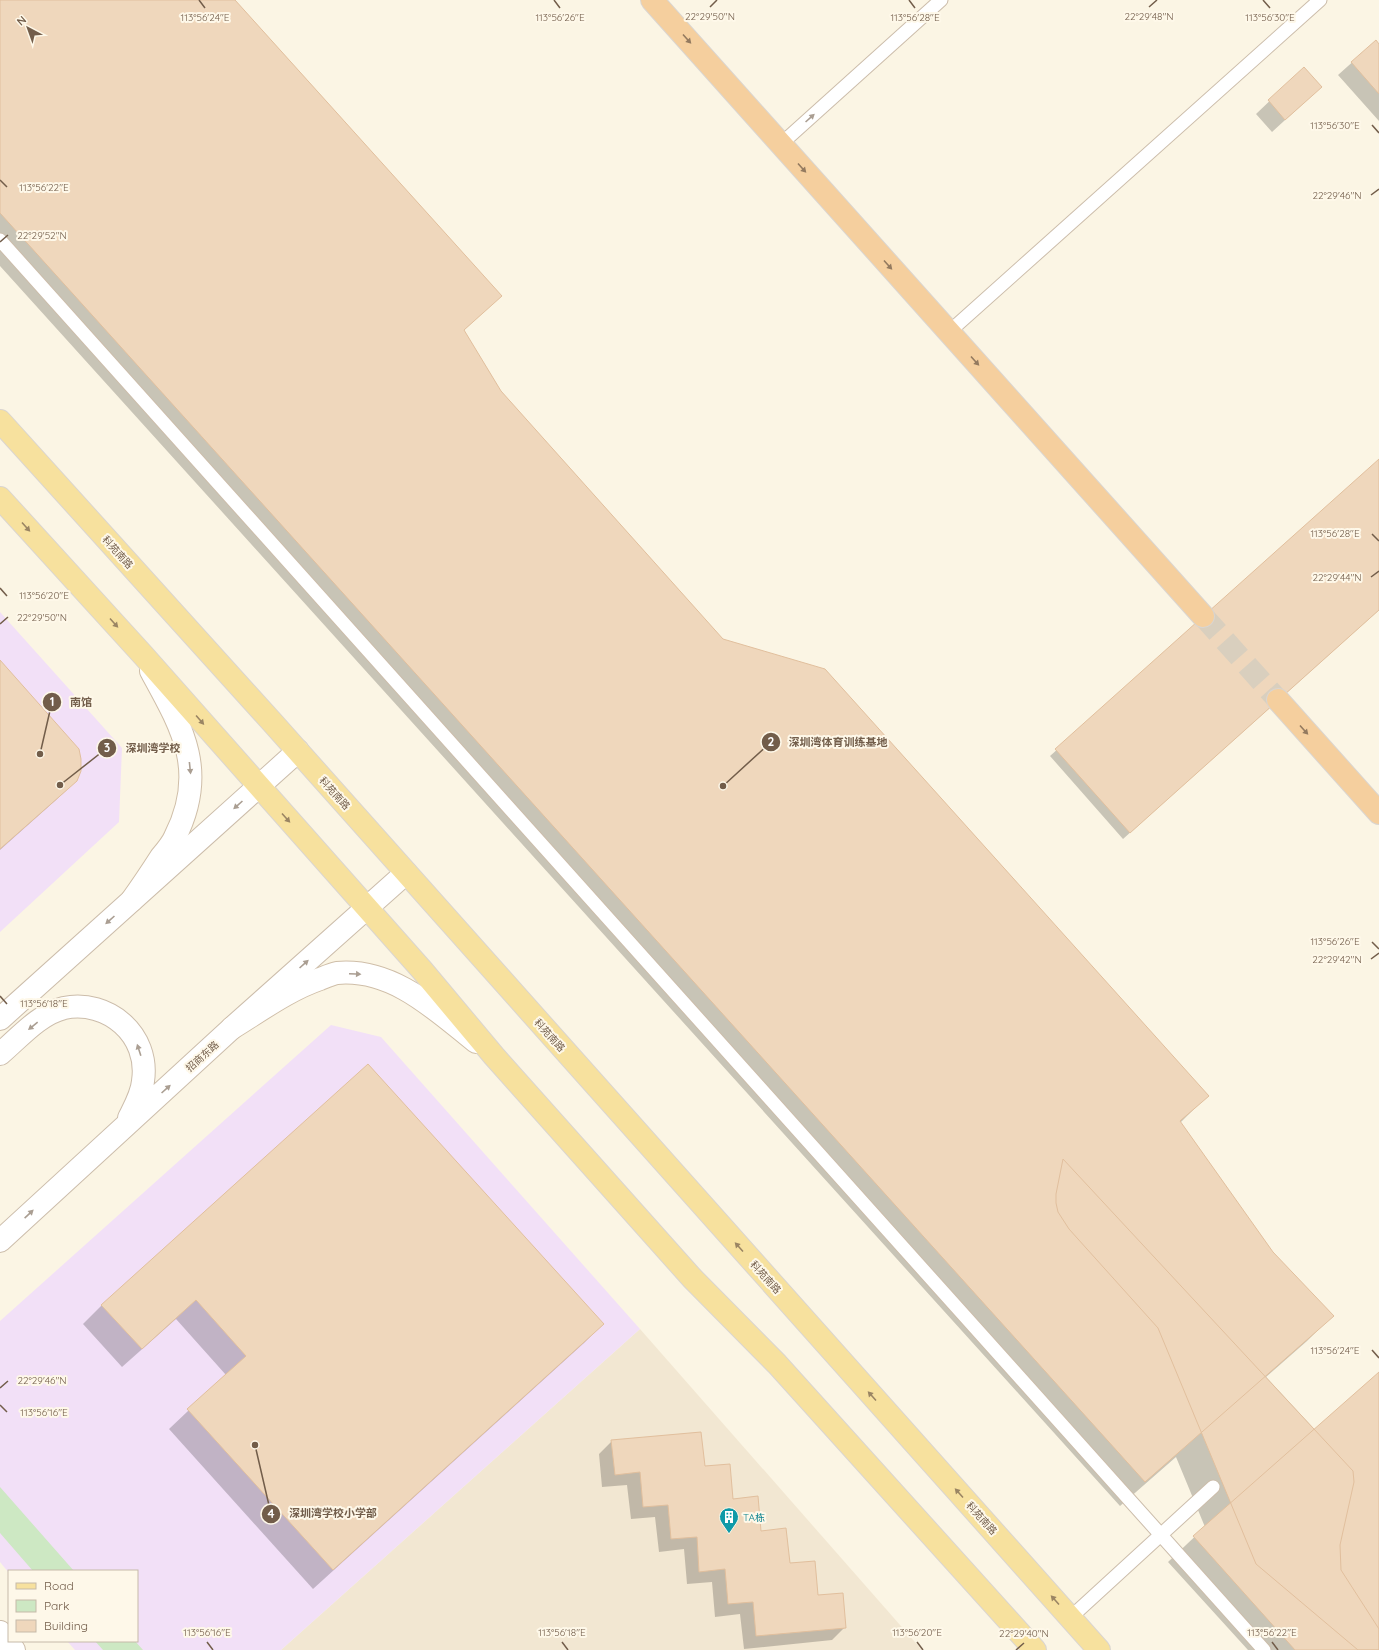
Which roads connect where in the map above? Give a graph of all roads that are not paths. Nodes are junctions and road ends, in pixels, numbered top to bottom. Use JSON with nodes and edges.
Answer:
{"nodes":[{"id":1,"x":652,"y":0,"type":"edge"},
{"id":2,"x":941,"y":0,"type":"edge"},
{"id":3,"x":1320,"y":0,"type":"edge"},
{"id":4,"x":781,"y":144,"type":"junction"},
{"id":5,"x":0,"y":240,"type":"edge"},
{"id":6,"x":949,"y":332,"type":"junction"},
{"id":7,"x":0,"y":421,"type":"edge"},
{"id":8,"x":0,"y":498,"type":"edge"},
{"id":9,"x":1204,"y":616,"type":"tunnel mouth"},
{"id":10,"x":143,"y":656,"type":"junction"},
{"id":11,"x":1278,"y":700,"type":"tunnel mouth"},
{"id":12,"x":298,"y":751,"type":"junction"},
{"id":13,"x":258,"y":787,"type":"junction"},
{"id":14,"x":1379,"y":813,"type":"edge"},
{"id":15,"x":406,"y":873,"type":"junction"},
{"id":16,"x":132,"y":900,"type":"junction"},
{"id":17,"x":366,"y":908,"type":"junction"},
{"id":18,"x":0,"y":1019,"type":"edge"},
{"id":19,"x":232,"y":1028,"type":"junction"},
{"id":20,"x":0,"y":1054,"type":"edge"},
{"id":21,"x":494,"y":1056,"type":"junction"},
{"id":22,"x":125,"y":1126,"type":"junction"},
{"id":23,"x":0,"y":1241,"type":"edge"},
{"id":24,"x":1213,"y":1487,"type":"dead end"},
{"id":25,"x":1161,"y":1535,"type":"junction"},
{"id":26,"x":1070,"y":1618,"type":"junction"},
{"id":27,"x":0,"y":1632,"type":"edge"},
{"id":28,"x":14,"y":1650,"type":"edge"},
{"id":29,"x":1035,"y":1650,"type":"edge"},
{"id":30,"x":1099,"y":1650,"type":"edge"},
{"id":31,"x":1264,"y":1650,"type":"edge"}],
"edges":[{"from":1,"to":4,"type":"highway","one_way":true},
{"from":4,"to":2,"type":"lane","one_way":true},
{"from":3,"to":6,"type":"lane"},
{"from":4,"to":6,"type":"highway","one_way":true},
{"from":5,"to":25,"type":"lane"},
{"from":6,"to":9,"type":"highway","one_way":true},
{"from":7,"to":12,"type":"main road","name":"科苑南路"},
{"from":8,"to":10,"type":"main road","one_way":true},
{"from":10,"to":13,"type":"main road","one_way":true},
{"from":10,"to":16,"type":"street","one_way":true},
{"from":11,"to":14,"type":"highway","one_way":true},
{"from":12,"to":13,"type":"street"},
{"from":12,"to":15,"type":"main road","name":"科苑南路"},
{"from":13,"to":16,"type":"street","one_way":true},
{"from":13,"to":17,"type":"main road","one_way":true},
{"from":15,"to":17,"type":"street","name":"招商东路"},
{"from":26,"to":15,"type":"main road","name":"科苑南路","one_way":true},
{"from":16,"to":18,"type":"street","one_way":true},
{"from":19,"to":17,"type":"street","name":"招商东路","one_way":true},
{"from":17,"to":21,"type":"main road"},
{"from":19,"to":21,"type":"street","one_way":true},
{"from":22,"to":19,"type":"street","name":"招商东路","one_way":true},
{"from":22,"to":20,"type":"street","one_way":true},
{"from":21,"to":29,"type":"main road"},
{"from":23,"to":22,"type":"street","name":"招商东路","one_way":true},
{"from":24,"to":25,"type":"lane"},
{"from":25,"to":26,"type":"lane"},
{"from":25,"to":31,"type":"lane"},
{"from":26,"to":30,"type":"main road","name":"科苑南路"},
{"from":27,"to":28,"type":"street"}]}
